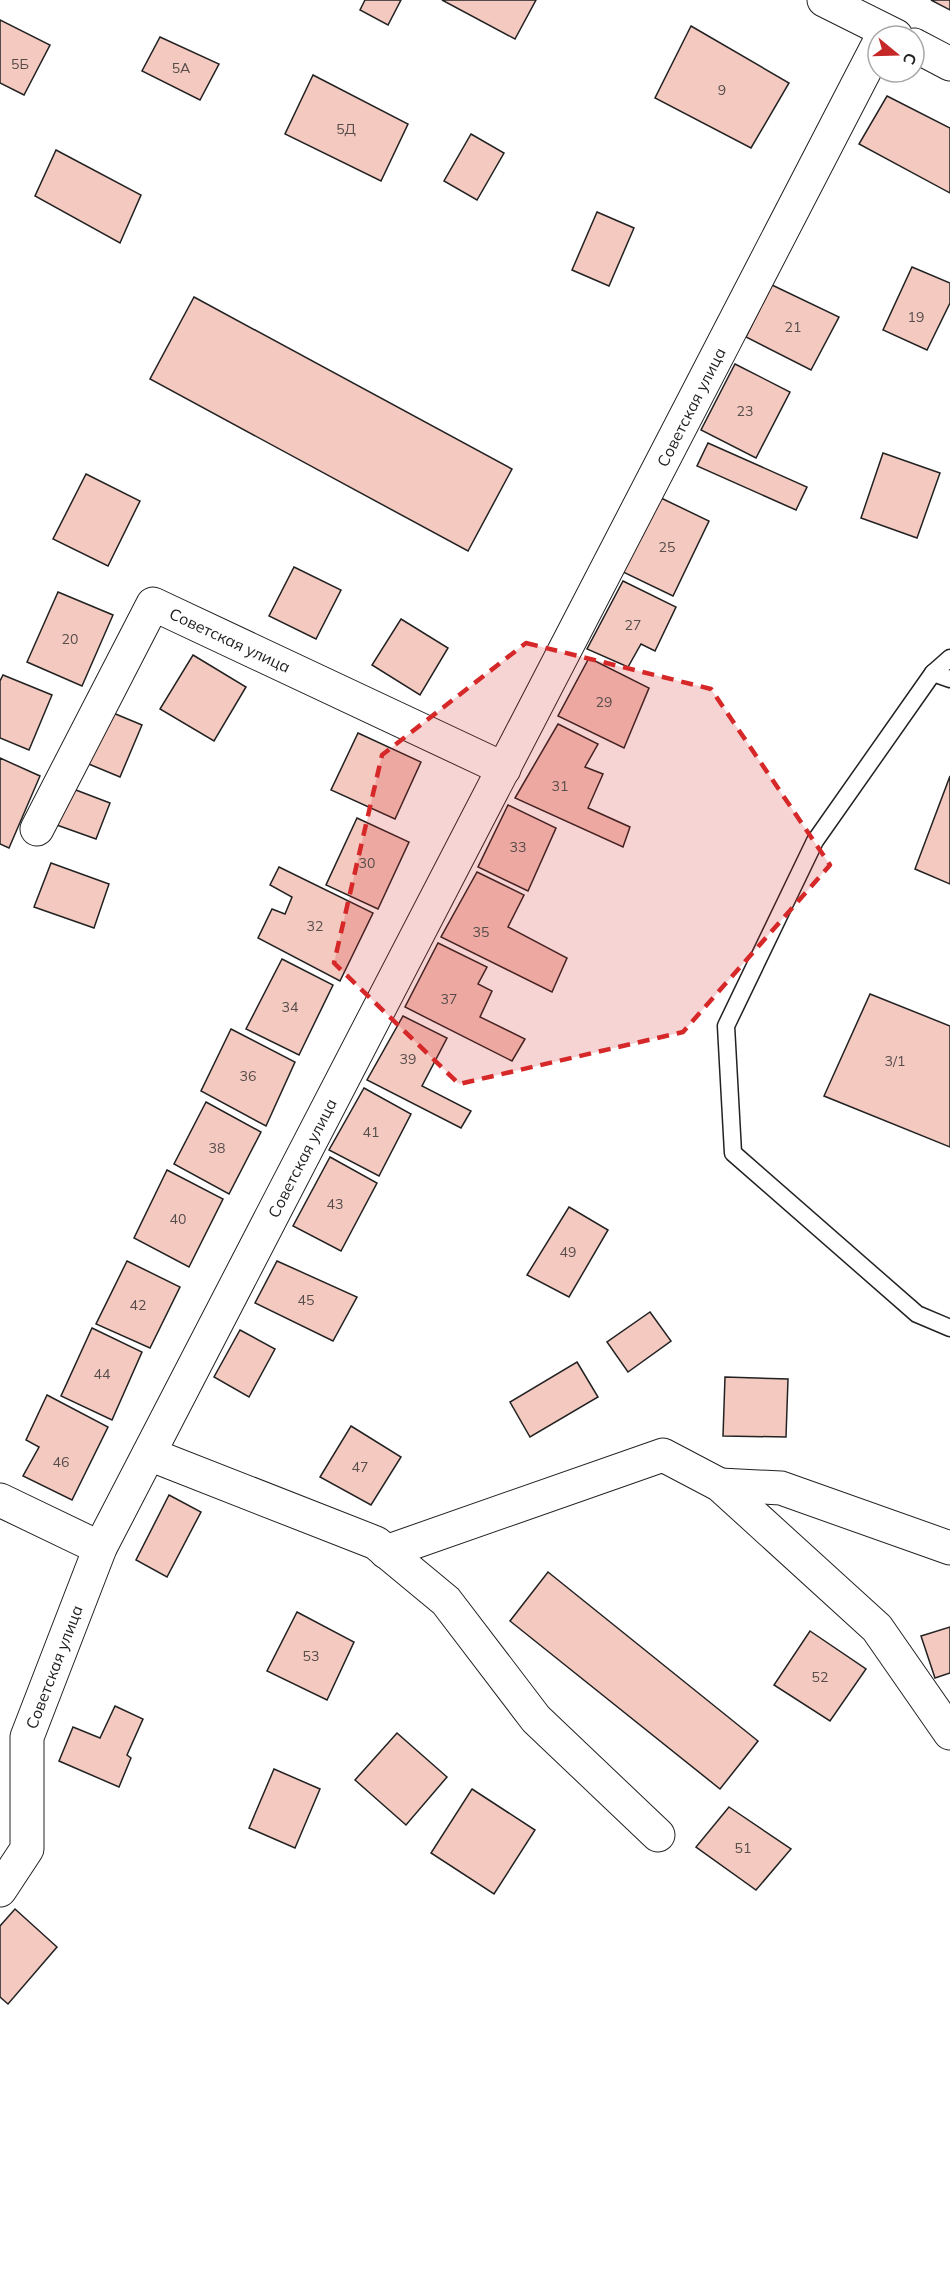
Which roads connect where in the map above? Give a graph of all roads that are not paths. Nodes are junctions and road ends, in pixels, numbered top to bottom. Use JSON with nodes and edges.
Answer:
{"nodes":[{"id":1,"x":824,"y":0,"type":"edge"},
{"id":2,"x":866,"y":25,"type":"edge"},
{"id":3,"x":926,"y":51,"type":"edge"},
{"id":4,"x":950,"y":64,"type":"edge"},
{"id":5,"x":866,"y":74,"type":"edge"},
{"id":6,"x":950,"y":658,"type":"edge"},
{"id":7,"x":933,"y":673,"type":"junction"},
{"id":8,"x":950,"y":679,"type":"edge"},
{"id":9,"x":504,"y":769,"type":"junction"},
{"id":10,"x":37,"y":829,"type":"dead end"},
{"id":11,"x":950,"y":1328,"type":"edge"},
{"id":12,"x":149,"y":1454,"type":"junction"},
{"id":13,"x":720,"y":1485,"type":"junction"},
{"id":14,"x":0,"y":1500,"type":"edge"},
{"id":15,"x":100,"y":1548,"type":"junction"},
{"id":16,"x":950,"y":1548,"type":"edge"},
{"id":17,"x":386,"y":1552,"type":"junction"},
{"id":18,"x":950,"y":1732,"type":"edge"},
{"id":19,"x":658,"y":1835,"type":"dead end"},
{"id":20,"x":0,"y":1890,"type":"edge"}],
"edges":[{"from":1,"to":2,"type":"street"},
{"from":3,"to":4,"type":"street"},
{"from":5,"to":9,"type":"street","name":"Советская улица"},
{"from":6,"to":7,"type":"lane"},
{"from":7,"to":8,"type":"lane"},
{"from":7,"to":11,"type":"lane"},
{"from":9,"to":10,"type":"street","name":"Советская улица"},
{"from":9,"to":12,"type":"street","name":"Советская улица"},
{"from":12,"to":15,"type":"street","name":"Советская улица"},
{"from":12,"to":17,"type":"street"},
{"from":13,"to":16,"type":"street"},
{"from":13,"to":17,"type":"street"},
{"from":13,"to":18,"type":"street"},
{"from":14,"to":15,"type":"street"},
{"from":15,"to":20,"type":"street","name":"Советская улица"},
{"from":17,"to":19,"type":"street"}]}
